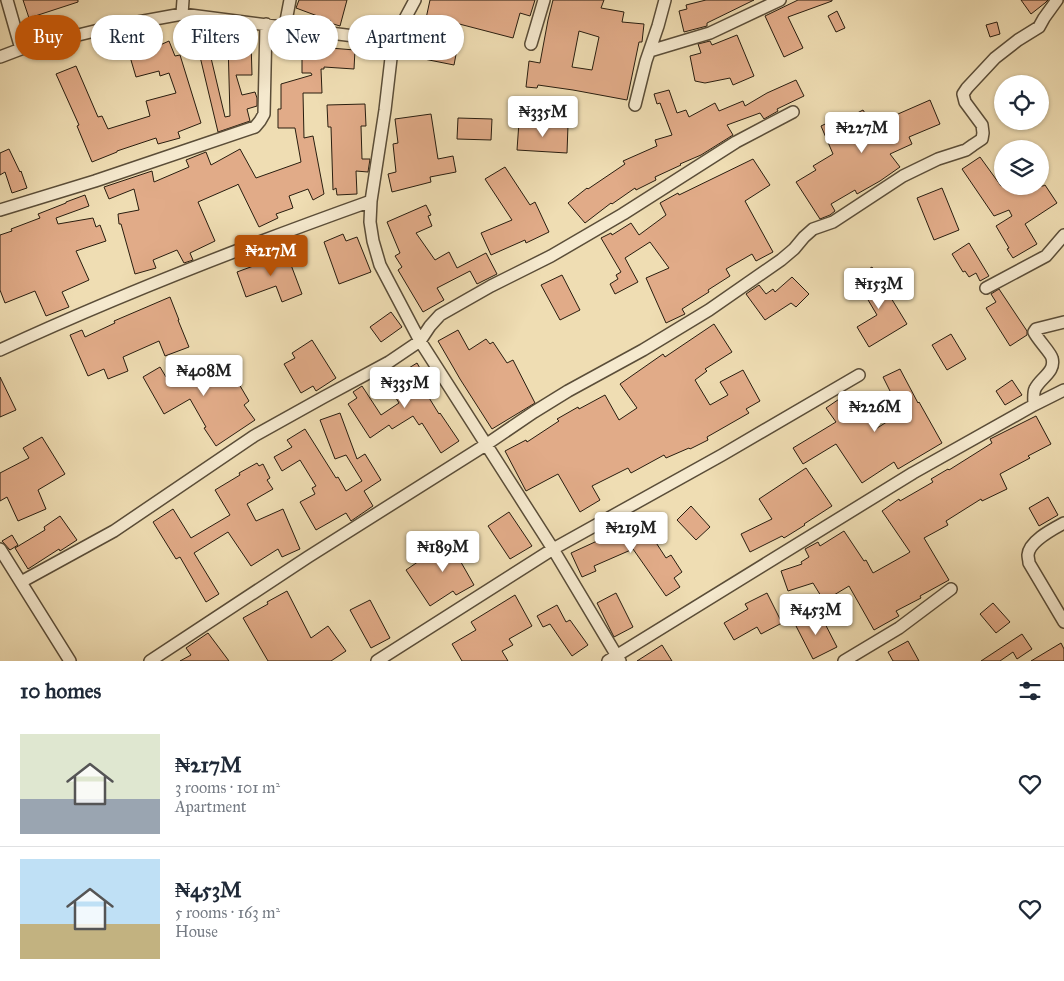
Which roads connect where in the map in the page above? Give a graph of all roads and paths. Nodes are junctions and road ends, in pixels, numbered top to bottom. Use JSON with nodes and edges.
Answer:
{"nodes":[{"id":1,"x":7,"y":0,"type":"edge"},
{"id":2,"x":183,"y":0,"type":"edge"},
{"id":3,"x":290,"y":0,"type":"edge"},
{"id":4,"x":414,"y":0,"type":"edge"},
{"id":5,"x":544,"y":0,"type":"edge"},
{"id":6,"x":665,"y":0,"type":"edge"},
{"id":7,"x":780,"y":0,"type":"edge"},
{"id":8,"x":1057,"y":0,"type":"edge"},
{"id":9,"x":182,"y":14,"type":"junction"},
{"id":10,"x":287,"y":15,"type":"edge"},
{"id":11,"x":406,"y":15,"type":"edge"},
{"id":12,"x":266,"y":24,"type":"joint"},
{"id":13,"x":15,"y":28,"type":"edge"},
{"id":14,"x":81,"y":35,"type":"edge"},
{"id":15,"x":531,"y":44,"type":"dead end"},
{"id":16,"x":650,"y":50,"type":"junction"},
{"id":17,"x":15,"y":51,"type":"edge"},
{"id":18,"x":0,"y":56,"type":"edge"},
{"id":19,"x":391,"y":60,"type":"edge"},
{"id":20,"x":635,"y":105,"type":"dead end"},
{"id":21,"x":793,"y":112,"type":"dead end"},
{"id":22,"x":370,"y":201,"type":"junction"},
{"id":23,"x":0,"y":210,"type":"edge"},
{"id":24,"x":1064,"y":235,"type":"edge"},
{"id":25,"x":986,"y":288,"type":"dead end"},
{"id":26,"x":1064,"y":322,"type":"edge"},
{"id":27,"x":420,"y":341,"type":"junction"},
{"id":28,"x":0,"y":350,"type":"edge"},
{"id":29,"x":859,"y":375,"type":"dead end"},
{"id":30,"x":1064,"y":390,"type":"edge"},
{"id":31,"x":1034,"y":405,"type":"junction"},
{"id":32,"x":487,"y":444,"type":"junction"},
{"id":33,"x":1064,"y":523,"type":"edge"},
{"id":34,"x":0,"y":550,"type":"edge"},
{"id":35,"x":552,"y":550,"type":"junction"},
{"id":36,"x":21,"y":582,"type":"junction"},
{"id":37,"x":951,"y":589,"type":"dead end"},
{"id":38,"x":1064,"y":622,"type":"edge"},
{"id":39,"x":615,"y":659,"type":"edge"},
{"id":40,"x":70,"y":661,"type":"edge"},
{"id":41,"x":150,"y":661,"type":"edge"},
{"id":42,"x":377,"y":661,"type":"edge"},
{"id":43,"x":844,"y":661,"type":"edge"}],
"edges":[{"from":1,"to":13,"type":"street"},
{"from":2,"to":9,"type":"street"},
{"from":3,"to":10,"type":"street"},
{"from":4,"to":11,"type":"street"},
{"from":5,"to":15,"type":"street"},
{"from":6,"to":16,"type":"street"},
{"from":7,"to":16,"type":"street"},
{"from":8,"to":32,"type":"street"},
{"from":9,"to":12,"type":"street"},
{"from":9,"to":14,"type":"street"},
{"from":12,"to":23,"type":"street"},
{"from":16,"to":20,"type":"street"},
{"from":17,"to":18,"type":"street"},
{"from":19,"to":22,"type":"street"},
{"from":21,"to":27,"type":"street"},
{"from":22,"to":27,"type":"street"},
{"from":22,"to":28,"type":"street"},
{"from":24,"to":25,"type":"street"},
{"from":26,"to":31,"type":"street"},
{"from":27,"to":32,"type":"street"},
{"from":27,"to":36,"type":"street"},
{"from":29,"to":35,"type":"street"},
{"from":30,"to":31,"type":"street"},
{"from":31,"to":39,"type":"street"},
{"from":32,"to":35,"type":"street"},
{"from":32,"to":41,"type":"street"},
{"from":33,"to":38,"type":"street"},
{"from":34,"to":36,"type":"street"},
{"from":35,"to":39,"type":"street"},
{"from":35,"to":42,"type":"street"},
{"from":36,"to":40,"type":"street"},
{"from":37,"to":43,"type":"street"}]}
